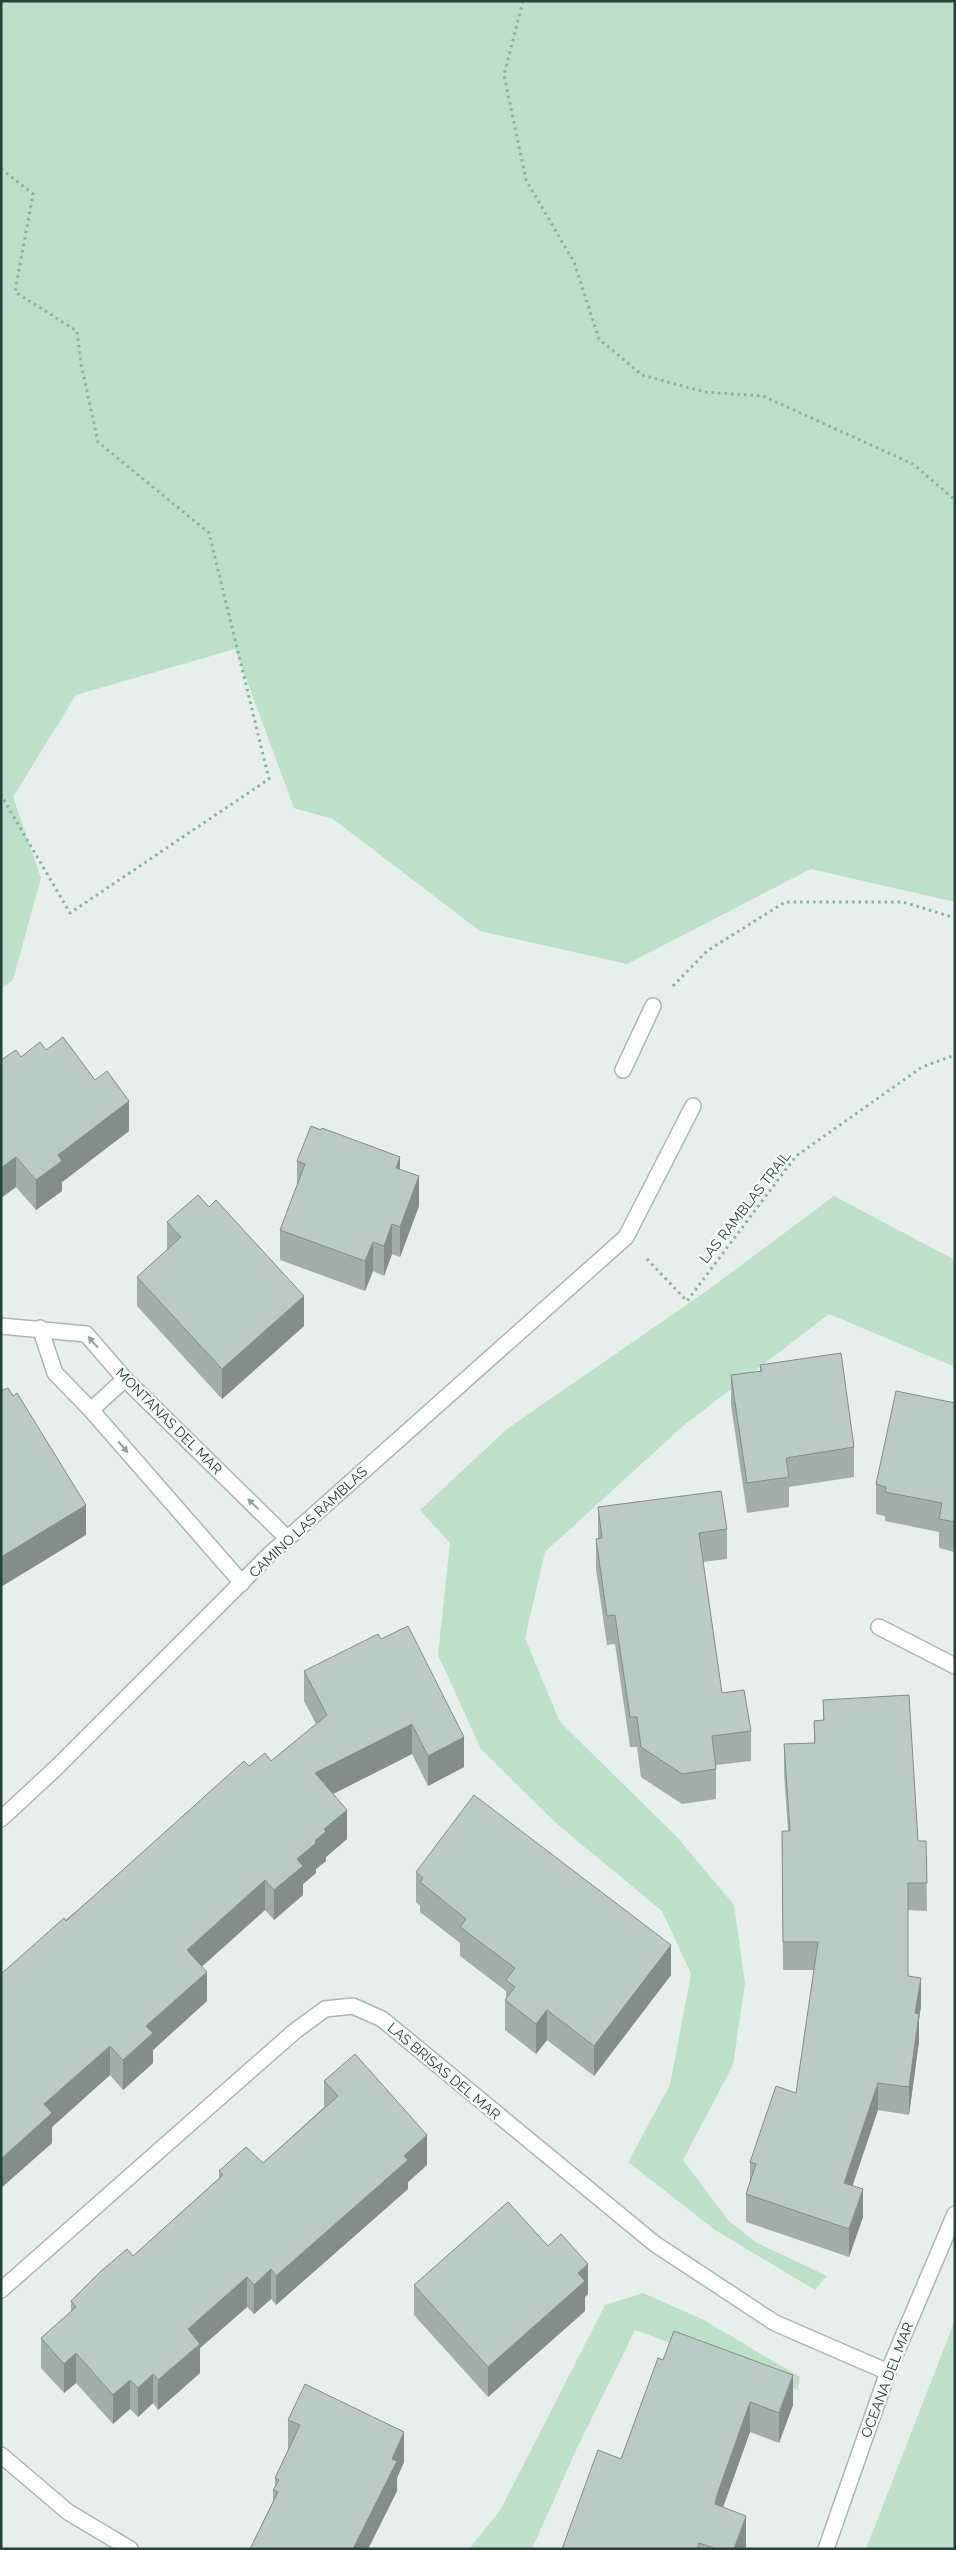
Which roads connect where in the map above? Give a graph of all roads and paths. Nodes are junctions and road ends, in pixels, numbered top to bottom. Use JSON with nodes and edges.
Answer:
{"nodes":[{"id":1,"x":523,"y":1,"type":"edge"},
{"id":2,"x":1,"y":169,"type":"edge"},
{"id":3,"x":955,"y":500,"type":"edge"},
{"id":4,"x":1,"y":795,"type":"edge"},
{"id":5,"x":955,"y":918,"type":"edge"},
{"id":6,"x":653,"y":1006,"type":"joint"},
{"id":7,"x":955,"y":1055,"type":"edge"},
{"id":8,"x":622,"y":1070,"type":"dead end"},
{"id":9,"x":693,"y":1106,"type":"dead end"},
{"id":10,"x":626,"y":1237,"type":"junction"},
{"id":11,"x":1,"y":1326,"type":"edge"},
{"id":12,"x":40,"y":1328,"type":"junction"},
{"id":13,"x":125,"y":1379,"type":"junction"},
{"id":14,"x":91,"y":1410,"type":"junction"},
{"id":15,"x":287,"y":1538,"type":"junction"},
{"id":16,"x":242,"y":1583,"type":"junction"},
{"id":17,"x":879,"y":1628,"type":"dead end"},
{"id":18,"x":955,"y":1666,"type":"edge"},
{"id":19,"x":1,"y":1819,"type":"edge"},
{"id":20,"x":955,"y":2214,"type":"edge"},
{"id":21,"x":1,"y":2290,"type":"edge"},
{"id":22,"x":888,"y":2372,"type":"junction"},
{"id":23,"x":1,"y":2455,"type":"edge"},
{"id":24,"x":130,"y":2549,"type":"edge"},
{"id":25,"x":826,"y":2549,"type":"edge"}],
"edges":[{"from":1,"to":3,"type":"path"},
{"from":2,"to":4,"type":"path"},
{"from":5,"to":6,"type":"path"},
{"from":6,"to":8,"type":"street"},
{"from":7,"to":10,"type":"path","name":"LAS RAMBLAS TRAIL"},
{"from":9,"to":10,"type":"street"},
{"from":10,"to":15,"type":"street","name":"CAMINO LAS RAMBLAS"},
{"from":11,"to":12,"type":"street","name":"MONTANAS DEL MAR"},
{"from":13,"to":12,"type":"street","name":"MONTANAS DEL MAR","one_way":true},
{"from":12,"to":14,"type":"street"},
{"from":13,"to":14,"type":"street"},
{"from":15,"to":13,"type":"street","name":"MONTANAS DEL MAR","one_way":true},
{"from":14,"to":16,"type":"street","one_way":true},
{"from":15,"to":16,"type":"street","name":"CAMINO LAS RAMBLAS"},
{"from":16,"to":19,"type":"street","name":"CAMINO LAS RAMBLAS"},
{"from":17,"to":18,"type":"street"},
{"from":20,"to":22,"type":"street","name":"OCEANA DEL MAR"},
{"from":21,"to":22,"type":"street","name":"LAS BRISAS DEL MAR"},
{"from":22,"to":25,"type":"street","name":"OCEANA DEL MAR"},
{"from":23,"to":24,"type":"street"}]}
